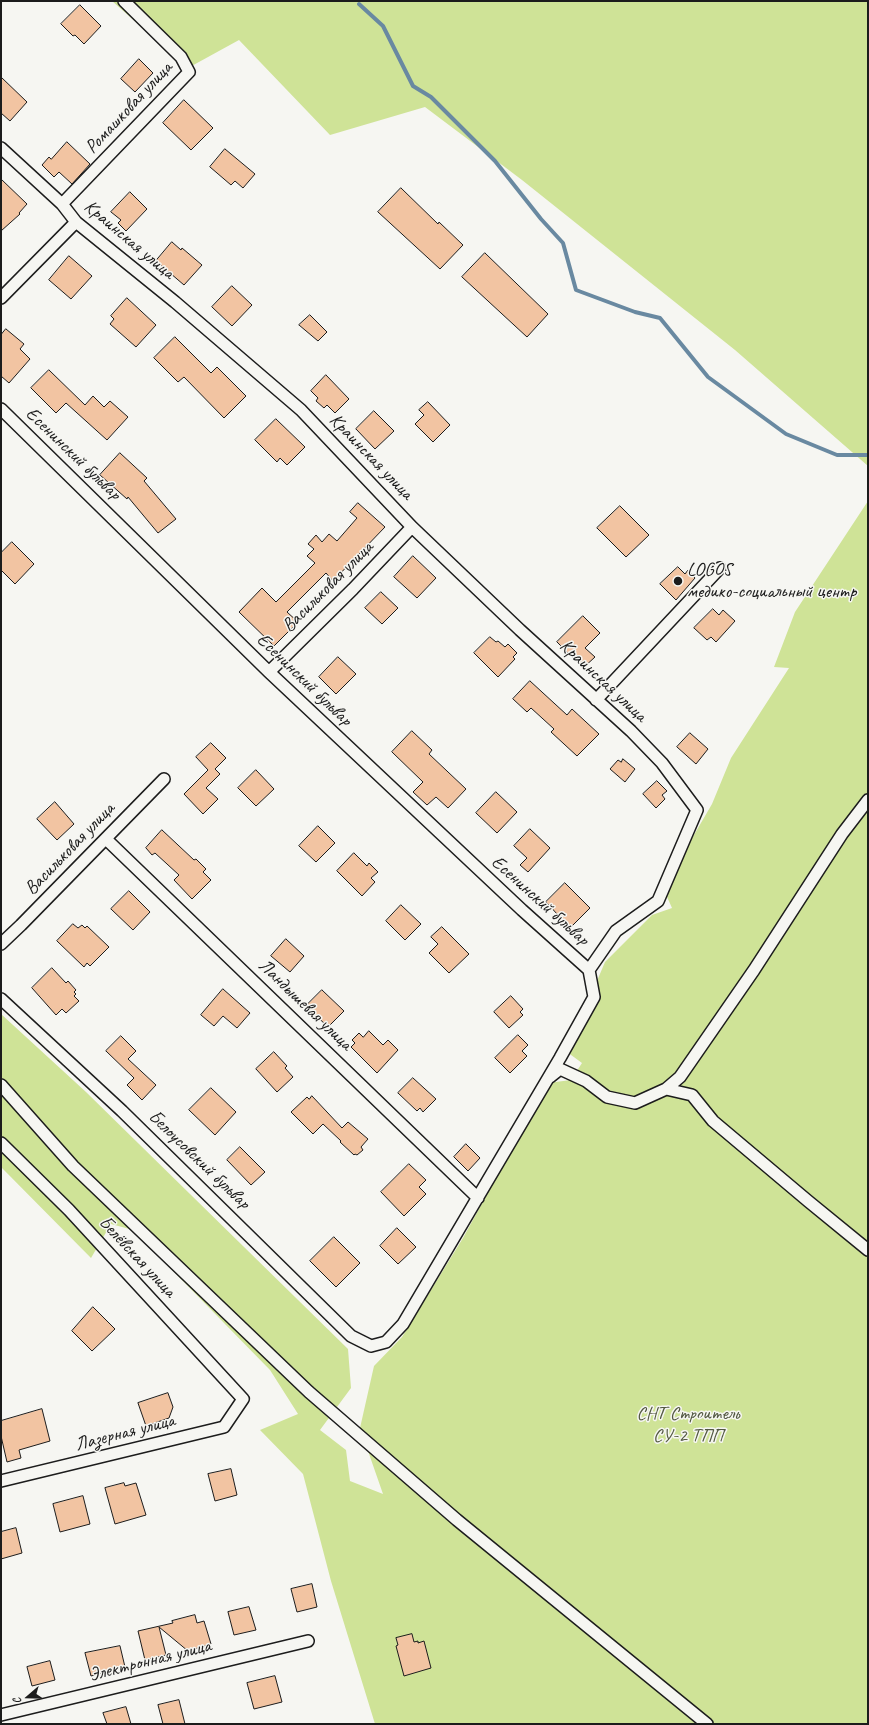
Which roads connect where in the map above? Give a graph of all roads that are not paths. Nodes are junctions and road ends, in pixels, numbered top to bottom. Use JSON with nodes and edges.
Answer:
{"nodes":[{"id":1,"x":124,"y":1,"type":"edge"},
{"id":2,"x":1,"y":148,"type":"edge"},
{"id":3,"x":62,"y":204,"type":"junction"},
{"id":4,"x":76,"y":222,"type":"junction"},
{"id":5,"x":1,"y":298,"type":"edge"},
{"id":6,"x":1,"y":409,"type":"edge"},
{"id":7,"x":412,"y":527,"type":"junction"},
{"id":8,"x":720,"y":568,"type":"dead end"},
{"id":9,"x":269,"y":672,"type":"junction"},
{"id":10,"x":596,"y":700,"type":"junction"},
{"id":11,"x":164,"y":779,"type":"dead end"},
{"id":12,"x":868,"y":800,"type":"edge"},
{"id":13,"x":106,"y":839,"type":"junction"},
{"id":14,"x":1,"y":944,"type":"edge"},
{"id":15,"x":589,"y":970,"type":"junction"},
{"id":16,"x":1,"y":999,"type":"edge"},
{"id":17,"x":547,"y":1080,"type":"junction"},
{"id":18,"x":1,"y":1085,"type":"edge"},
{"id":19,"x":666,"y":1089,"type":"junction"},
{"id":20,"x":1,"y":1143,"type":"edge"},
{"id":21,"x":478,"y":1198,"type":"junction"},
{"id":22,"x":868,"y":1250,"type":"edge"},
{"id":23,"x":243,"y":1399,"type":"joint"},
{"id":24,"x":1,"y":1481,"type":"edge"},
{"id":25,"x":308,"y":1641,"type":"dead end"},
{"id":26,"x":1,"y":1715,"type":"edge"},
{"id":27,"x":707,"y":1724,"type":"edge"}],
"edges":[{"from":1,"to":3,"type":"street","name":"Ромашковая улица"},
{"from":2,"to":3,"type":"street","name":"Краинская улица"},
{"from":3,"to":4,"type":"street","name":"Краинская улица"},
{"from":4,"to":5,"type":"street"},
{"from":4,"to":7,"type":"street","name":"Краинская улица"},
{"from":6,"to":9,"type":"street","name":"Есенинский бульвар"},
{"from":7,"to":9,"type":"street","name":"Васильковая улица"},
{"from":7,"to":10,"type":"street","name":"Краинская улица"},
{"from":8,"to":10,"type":"street"},
{"from":9,"to":15,"type":"street","name":"Есенинский бульвар"},
{"from":10,"to":15,"type":"street","name":"Краинская улица"},
{"from":11,"to":13,"type":"street","name":"Васильковая улица"},
{"from":12,"to":19,"type":"street"},
{"from":13,"to":14,"type":"street","name":"Васильковая улица"},
{"from":13,"to":21,"type":"street","name":"Ландышевая улица"},
{"from":15,"to":17,"type":"street"},
{"from":16,"to":21,"type":"street","name":"Белоусовский бульвар"},
{"from":17,"to":19,"type":"street"},
{"from":17,"to":21,"type":"street"},
{"from":18,"to":27,"type":"street"},
{"from":19,"to":22,"type":"street"},
{"from":20,"to":23,"type":"street","name":"Белёвская улица"},
{"from":23,"to":24,"type":"street","name":"Лазерная улица"},
{"from":25,"to":26,"type":"street","name":"Электронная улица"}]}
